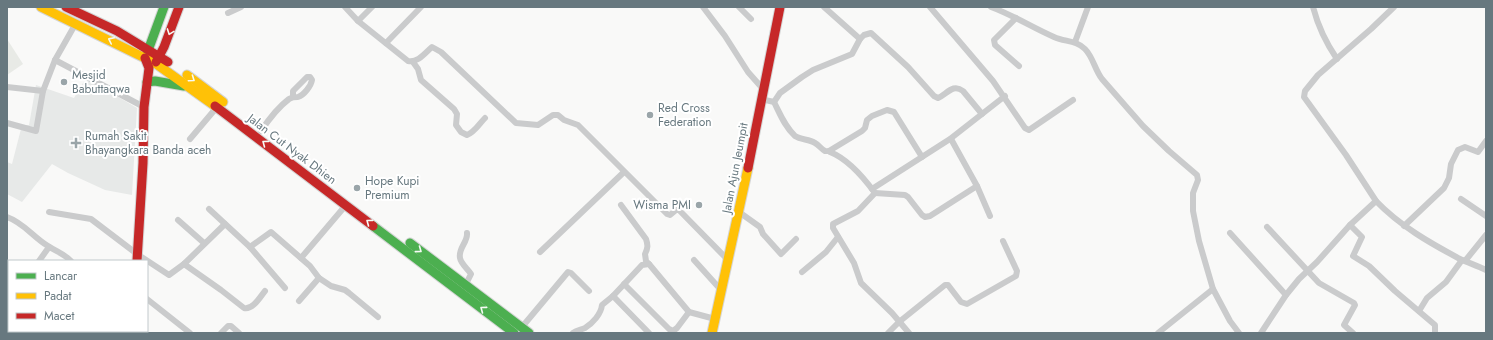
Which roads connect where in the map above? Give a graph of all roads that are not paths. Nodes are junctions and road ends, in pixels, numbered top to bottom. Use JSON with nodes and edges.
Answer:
{"nodes":[{"id":1,"x":41,"y":7,"type":"edge"},
{"id":2,"x":66,"y":7,"type":"edge"},
{"id":3,"x":164,"y":7,"type":"edge"},
{"id":4,"x":179,"y":7,"type":"edge"},
{"id":5,"x":241,"y":7,"type":"edge"},
{"id":6,"x":344,"y":7,"type":"edge"},
{"id":7,"x":372,"y":7,"type":"edge"},
{"id":8,"x":421,"y":7,"type":"edge"},
{"id":9,"x":703,"y":7,"type":"edge"},
{"id":10,"x":739,"y":7,"type":"edge"},
{"id":11,"x":780,"y":7,"type":"edge"},
{"id":12,"x":824,"y":7,"type":"edge"},
{"id":13,"x":930,"y":7,"type":"edge"},
{"id":14,"x":991,"y":7,"type":"edge"},
{"id":15,"x":1088,"y":7,"type":"edge"},
{"id":16,"x":1313,"y":7,"type":"edge"},
{"id":17,"x":1394,"y":7,"type":"edge"},
{"id":18,"x":1007,"y":10,"type":"edge"},
{"id":19,"x":228,"y":13,"type":"dead end"},
{"id":20,"x":1016,"y":18,"type":"junction"},
{"id":21,"x":751,"y":19,"type":"dead end"},
{"id":22,"x":358,"y":21,"type":"junction"},
{"id":23,"x":76,"y":23,"type":"junction"},
{"id":24,"x":860,"y":39,"type":"junction"},
{"id":25,"x":1075,"y":42,"type":"junction"},
{"id":26,"x":386,"y":43,"type":"junction"},
{"id":27,"x":147,"y":54,"type":"junction"},
{"id":28,"x":1337,"y":59,"type":"junction"},
{"id":29,"x":55,"y":60,"type":"junction"},
{"id":30,"x":413,"y":62,"type":"junction"},
{"id":31,"x":155,"y":63,"type":"junction"},
{"id":32,"x":1019,"y":66,"type":"dead end"},
{"id":33,"x":147,"y":82,"type":"junction"},
{"id":34,"x":7,"y":87,"type":"edge"},
{"id":35,"x":189,"y":87,"type":"junction"},
{"id":36,"x":763,"y":89,"type":"junction"},
{"id":37,"x":43,"y":91,"type":"junction"},
{"id":38,"x":1005,"y":96,"type":"junction"},
{"id":39,"x":294,"y":97,"type":"dead end"},
{"id":40,"x":761,"y":99,"type":"junction"},
{"id":41,"x":1073,"y":100,"type":"dead end"},
{"id":42,"x":774,"y":102,"type":"junction"},
{"id":43,"x":217,"y":107,"type":"junction"},
{"id":44,"x":144,"y":108,"type":"junction"},
{"id":45,"x":982,"y":114,"type":"junction"},
{"id":46,"x":485,"y":118,"type":"dead end"},
{"id":47,"x":7,"y":123,"type":"edge"},
{"id":48,"x":261,"y":131,"type":"junction"},
{"id":49,"x":190,"y":139,"type":"dead end"},
{"id":50,"x":951,"y":139,"type":"junction"},
{"id":51,"x":1486,"y":141,"type":"edge"},
{"id":52,"x":830,"y":151,"type":"junction"},
{"id":53,"x":922,"y":157,"type":"junction"},
{"id":54,"x":624,"y":172,"type":"junction"},
{"id":55,"x":977,"y":186,"type":"junction"},
{"id":56,"x":874,"y":191,"type":"junction"},
{"id":57,"x":1460,"y":199,"type":"dead end"},
{"id":58,"x":1376,"y":201,"type":"junction"},
{"id":59,"x":346,"y":205,"type":"junction"},
{"id":60,"x":621,"y":206,"type":"dead end"},
{"id":61,"x":209,"y":209,"type":"dead end"},
{"id":62,"x":49,"y":212,"type":"dead end"},
{"id":63,"x":739,"y":212,"type":"junction"},
{"id":64,"x":990,"y":216,"type":"dead end"},
{"id":65,"x":1486,"y":216,"type":"edge"},
{"id":66,"x":7,"y":218,"type":"edge"},
{"id":67,"x":178,"y":220,"type":"dead end"},
{"id":68,"x":225,"y":224,"type":"junction"},
{"id":69,"x":1350,"y":225,"type":"junction"},
{"id":70,"x":1404,"y":226,"type":"junction"},
{"id":71,"x":1267,"y":227,"type":"dead end"},
{"id":72,"x":467,"y":233,"type":"dead end"},
{"id":73,"x":1230,"y":233,"type":"dead end"},
{"id":74,"x":1486,"y":234,"type":"edge"},
{"id":75,"x":838,"y":236,"type":"junction"},
{"id":76,"x":796,"y":239,"type":"dead end"},
{"id":77,"x":1003,"y":241,"type":"dead end"},
{"id":78,"x":204,"y":243,"type":"junction"},
{"id":79,"x":49,"y":247,"type":"junction"},
{"id":80,"x":250,"y":247,"type":"junction"},
{"id":81,"x":540,"y":252,"type":"dead end"},
{"id":82,"x":137,"y":257,"type":"edge"},
{"id":83,"x":301,"y":258,"type":"junction"},
{"id":84,"x":40,"y":260,"type":"edge"},
{"id":85,"x":71,"y":260,"type":"edge"},
{"id":86,"x":694,"y":260,"type":"dead end"},
{"id":87,"x":728,"y":260,"type":"junction"},
{"id":88,"x":1463,"y":260,"type":"junction"},
{"id":89,"x":148,"y":263,"type":"edge"},
{"id":90,"x":184,"y":264,"type":"junction"},
{"id":91,"x":649,"y":264,"type":"junction"},
{"id":92,"x":1308,"y":270,"type":"junction"},
{"id":93,"x":1486,"y":270,"type":"edge"},
{"id":94,"x":802,"y":272,"type":"dead end"},
{"id":95,"x":319,"y":278,"type":"junction"},
{"id":96,"x":466,"y":284,"type":"junction"},
{"id":97,"x":624,"y":284,"type":"junction"},
{"id":98,"x":285,"y":288,"type":"dead end"},
{"id":99,"x":1213,"y":289,"type":"junction"},
{"id":100,"x":721,"y":290,"type":"junction"},
{"id":101,"x":265,"y":291,"type":"dead end"},
{"id":102,"x":589,"y":291,"type":"dead end"},
{"id":103,"x":1286,"y":295,"type":"junction"},
{"id":104,"x":613,"y":296,"type":"junction"},
{"id":105,"x":148,"y":300,"type":"edge"},
{"id":106,"x":299,"y":301,"type":"dead end"},
{"id":107,"x":1419,"y":311,"type":"junction"},
{"id":108,"x":689,"y":312,"type":"junction"},
{"id":109,"x":378,"y":317,"type":"dead end"},
{"id":110,"x":715,"y":319,"type":"junction"},
{"id":111,"x":899,"y":322,"type":"junction"},
{"id":112,"x":526,"y":330,"type":"edge"},
{"id":113,"x":190,"y":333,"type":"edge"},
{"id":114,"x":221,"y":333,"type":"edge"},
{"id":115,"x":238,"y":333,"type":"edge"},
{"id":116,"x":514,"y":333,"type":"edge"},
{"id":117,"x":573,"y":333,"type":"edge"},
{"id":118,"x":649,"y":333,"type":"edge"},
{"id":119,"x":712,"y":333,"type":"edge"},
{"id":120,"x":888,"y":333,"type":"edge"},
{"id":121,"x":910,"y":333,"type":"edge"},
{"id":122,"x":1158,"y":333,"type":"edge"},
{"id":123,"x":1239,"y":333,"type":"edge"},
{"id":124,"x":1261,"y":333,"type":"edge"},
{"id":125,"x":1353,"y":333,"type":"edge"},
{"id":126,"x":1435,"y":333,"type":"edge"}],
"edges":[{"from":1,"to":23,"type":"main road","name":"Jalan Cut Nyak Dhien"},
{"from":2,"to":27,"type":"main road","name":"Jalan Cut Nyak Dhien"},
{"from":3,"to":27,"type":"main road"},
{"from":4,"to":31,"type":"main road","one_way":true},
{"from":5,"to":19,"type":"street"},
{"from":6,"to":22,"type":"street"},
{"from":7,"to":22,"type":"street"},
{"from":8,"to":26,"type":"street"},
{"from":9,"to":36,"type":"street"},
{"from":10,"to":21,"type":"street"},
{"from":11,"to":36,"type":"main road","name":"Jalan Ajun Jeumpit"},
{"from":12,"to":24,"type":"street"},
{"from":13,"to":38,"type":"street"},
{"from":14,"to":18,"type":"street"},
{"from":15,"to":25,"type":"street"},
{"from":16,"to":28,"type":"street"},
{"from":17,"to":28,"type":"street"},
{"from":18,"to":20,"type":"street"},
{"from":20,"to":25,"type":"street"},
{"from":20,"to":32,"type":"street"},
{"from":22,"to":26,"type":"street"},
{"from":27,"to":23,"type":"main road","name":"Jalan Cut Nyak Dhien","one_way":true},
{"from":23,"to":29,"type":"street"},
{"from":24,"to":42,"type":"street"},
{"from":24,"to":45,"type":"street"},
{"from":25,"to":99,"type":"street"},
{"from":26,"to":30,"type":"street"},
{"from":27,"to":31,"type":"main road","name":"Jalan Cut Nyak Dhien"},
{"from":27,"to":31,"type":"main road"},
{"from":28,"to":58,"type":"street"},
{"from":29,"to":37,"type":"street"},
{"from":29,"to":44,"type":"street"},
{"from":30,"to":46,"type":"street"},
{"from":30,"to":54,"type":"street"},
{"from":31,"to":33,"type":"main road"},
{"from":31,"to":35,"type":"main road","name":"Jalan Cut Nyak Dhien"},
{"from":31,"to":48,"type":"main road","name":"Jalan Cut Nyak Dhien","one_way":true},
{"from":33,"to":35,"type":"main road"},
{"from":33,"to":44,"type":"main road"},
{"from":34,"to":37,"type":"street"},
{"from":35,"to":43,"type":"main road","name":"Jalan Cut Nyak Dhien"},
{"from":36,"to":40,"type":"main road","name":"Jalan Ajun Jeumpit"},
{"from":37,"to":47,"type":"street"},
{"from":38,"to":41,"type":"street"},
{"from":38,"to":45,"type":"street"},
{"from":39,"to":48,"type":"street"},
{"from":40,"to":42,"type":"street"},
{"from":40,"to":63,"type":"main road","name":"Jalan Ajun Jeumpit"},
{"from":42,"to":52,"type":"street"},
{"from":43,"to":49,"type":"street"},
{"from":59,"to":43,"type":"main road","name":"Jalan Cut Nyak Dhien","one_way":true},
{"from":44,"to":82,"type":"main road"},
{"from":45,"to":50,"type":"street"},
{"from":48,"to":96,"type":"main road","name":"Jalan Cut Nyak Dhien","one_way":true},
{"from":50,"to":53,"type":"street"},
{"from":50,"to":55,"type":"street"},
{"from":51,"to":70,"type":"street"},
{"from":52,"to":53,"type":"street"},
{"from":52,"to":56,"type":"street"},
{"from":53,"to":56,"type":"street"},
{"from":54,"to":81,"type":"street"},
{"from":54,"to":87,"type":"street"},
{"from":55,"to":56,"type":"street"},
{"from":55,"to":64,"type":"street"},
{"from":56,"to":75,"type":"street"},
{"from":57,"to":65,"type":"street"},
{"from":58,"to":69,"type":"street"},
{"from":58,"to":70,"type":"street"},
{"from":59,"to":83,"type":"street"},
{"from":116,"to":59,"type":"main road","name":"Jalan Cut Nyak Dhien","one_way":true},
{"from":60,"to":91,"type":"street"},
{"from":61,"to":68,"type":"street"},
{"from":62,"to":82,"type":"street"},
{"from":63,"to":76,"type":"street"},
{"from":63,"to":87,"type":"main road","name":"Jalan Ajun Jeumpit"},
{"from":66,"to":79,"type":"street"},
{"from":67,"to":78,"type":"street"},
{"from":68,"to":78,"type":"street"},
{"from":68,"to":80,"type":"street"},
{"from":69,"to":92,"type":"street"},
{"from":69,"to":107,"type":"street"},
{"from":70,"to":88,"type":"street"},
{"from":71,"to":92,"type":"street"},
{"from":72,"to":96,"type":"street"},
{"from":73,"to":103,"type":"street"},
{"from":74,"to":88,"type":"street"},
{"from":75,"to":94,"type":"street"},
{"from":75,"to":111,"type":"street"},
{"from":77,"to":111,"type":"street"},
{"from":78,"to":90,"type":"street"},
{"from":79,"to":84,"type":"street"},
{"from":79,"to":85,"type":"street"},
{"from":80,"to":83,"type":"street"},
{"from":80,"to":98,"type":"street"},
{"from":83,"to":95,"type":"street"},
{"from":86,"to":100,"type":"street"},
{"from":87,"to":100,"type":"main road","name":"Jalan Ajun Jeumpit"},
{"from":88,"to":93,"type":"street"},
{"from":88,"to":107,"type":"street"},
{"from":89,"to":90,"type":"street"},
{"from":90,"to":101,"type":"street"},
{"from":91,"to":97,"type":"street"},
{"from":91,"to":108,"type":"street"},
{"from":92,"to":103,"type":"street"},
{"from":92,"to":125,"type":"street"},
{"from":95,"to":106,"type":"street"},
{"from":95,"to":109,"type":"street"},
{"from":96,"to":112,"type":"main road","name":"Jalan Cut Nyak Dhien"},
{"from":97,"to":104,"type":"street"},
{"from":97,"to":108,"type":"street"},
{"from":99,"to":122,"type":"street"},
{"from":99,"to":123,"type":"street"},
{"from":100,"to":110,"type":"main road","name":"Jalan Ajun Jeumpit"},
{"from":102,"to":112,"type":"street"},
{"from":103,"to":124,"type":"street"},
{"from":104,"to":117,"type":"street"},
{"from":104,"to":118,"type":"street"},
{"from":105,"to":113,"type":"street"},
{"from":107,"to":126,"type":"street"},
{"from":108,"to":110,"type":"street"},
{"from":110,"to":119,"type":"main road","name":"Jalan Ajun Jeumpit"},
{"from":111,"to":120,"type":"street"},
{"from":111,"to":121,"type":"street"},
{"from":114,"to":115,"type":"street"}]}
